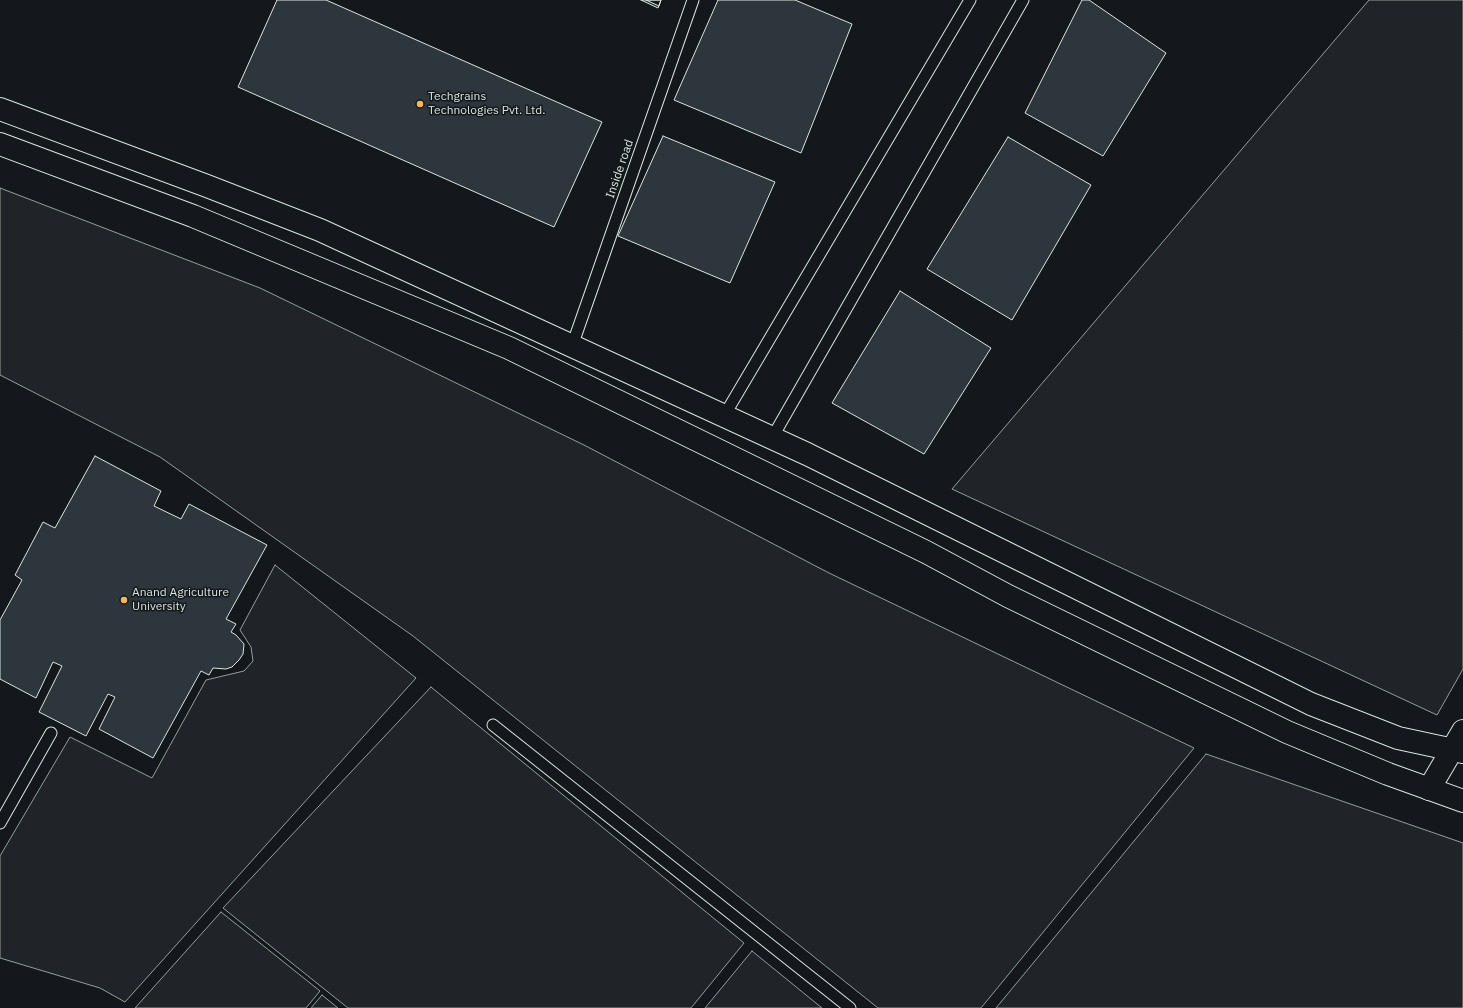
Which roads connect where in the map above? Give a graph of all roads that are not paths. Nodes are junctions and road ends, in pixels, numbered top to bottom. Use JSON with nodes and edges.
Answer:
{"nodes":[{"id":1,"x":693,"y":0,"type":"edge"},
{"id":2,"x":970,"y":0,"type":"edge"},
{"id":3,"x":1023,"y":0,"type":"edge"},
{"id":4,"x":0,"y":109,"type":"edge"},
{"id":5,"x":0,"y":144,"type":"edge"},
{"id":6,"x":207,"y":186,"type":"junction"},
{"id":7,"x":193,"y":216,"type":"junction"},
{"id":8,"x":572,"y":346,"type":"junction"},
{"id":9,"x":633,"y":374,"type":"junction"},
{"id":10,"x":619,"y":402,"type":"junction"},
{"id":11,"x":724,"y":416,"type":"junction"},
{"id":12,"x":772,"y":438,"type":"junction"},
{"id":13,"x":493,"y":725,"type":"dead end"},
{"id":14,"x":1463,"y":731,"type":"edge"},
{"id":15,"x":51,"y":733,"type":"dead end"},
{"id":16,"x":1451,"y":750,"type":"edge"},
{"id":17,"x":1429,"y":790,"type":"junction"},
{"id":18,"x":1463,"y":801,"type":"edge"},
{"id":19,"x":0,"y":823,"type":"edge"},
{"id":20,"x":850,"y":1008,"type":"edge"}],
"edges":[{"from":1,"to":8,"type":"lane","name":"Inside road"},
{"from":2,"to":11,"type":"lane"},
{"from":3,"to":12,"type":"lane"},
{"from":4,"to":6,"type":"main road"},
{"from":5,"to":7,"type":"main road"},
{"from":6,"to":7,"type":"main road"},
{"from":6,"to":8,"type":"main road"},
{"from":7,"to":10,"type":"main road"},
{"from":8,"to":9,"type":"main road"},
{"from":9,"to":10,"type":"main road"},
{"from":9,"to":11,"type":"main road"},
{"from":10,"to":17,"type":"main road"},
{"from":11,"to":12,"type":"main road"},
{"from":12,"to":16,"type":"main road"},
{"from":13,"to":20,"type":"lane"},
{"from":14,"to":16,"type":"main road"},
{"from":15,"to":19,"type":"lane"},
{"from":16,"to":17,"type":"main road"},
{"from":17,"to":18,"type":"main road"}]}
